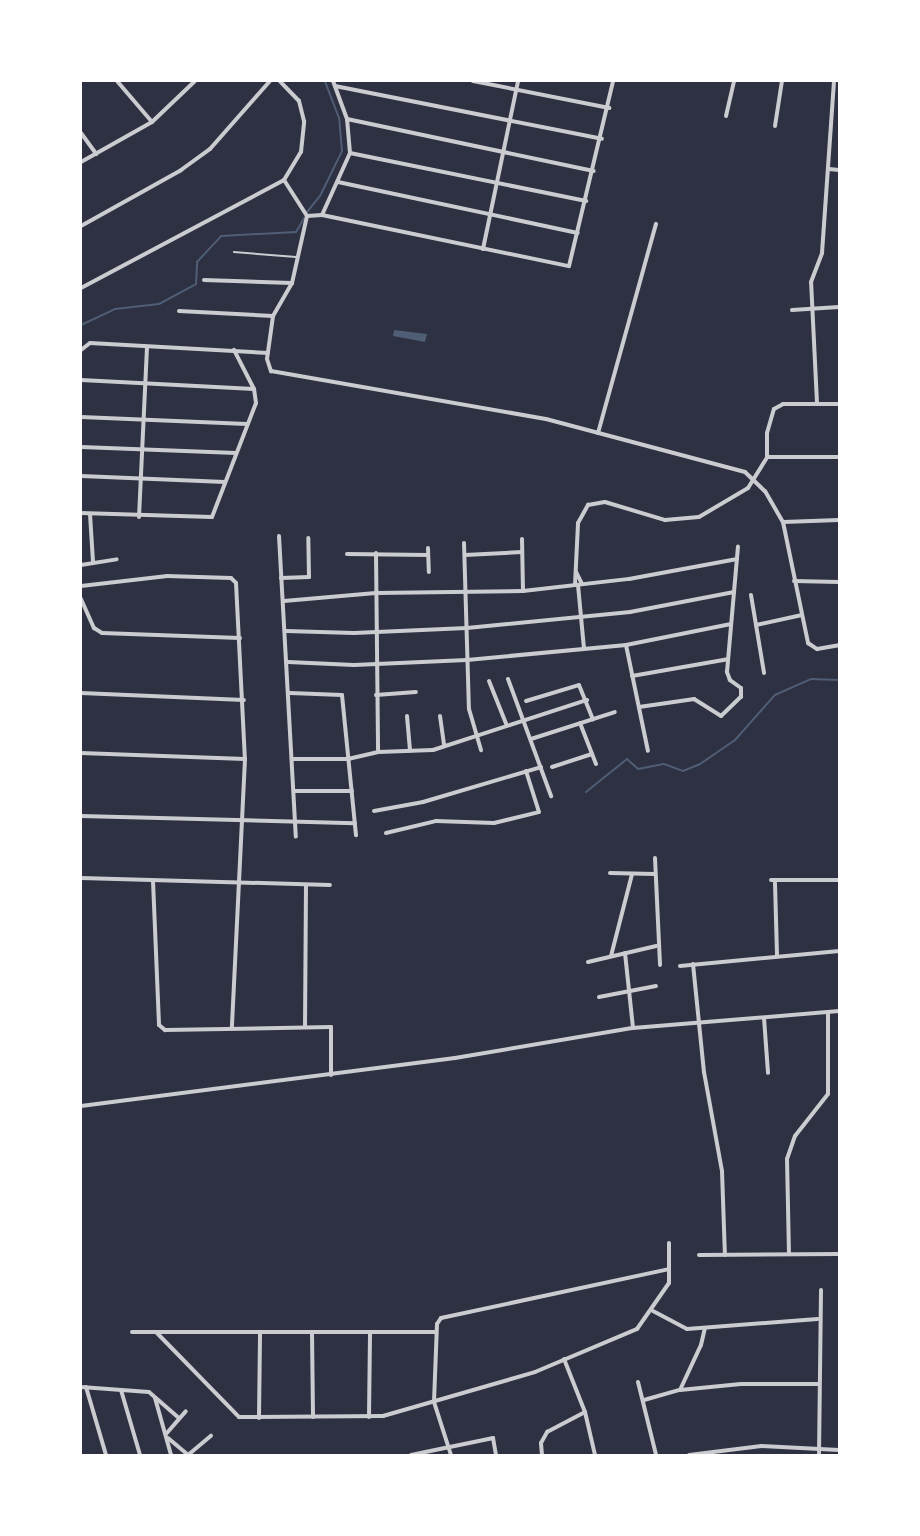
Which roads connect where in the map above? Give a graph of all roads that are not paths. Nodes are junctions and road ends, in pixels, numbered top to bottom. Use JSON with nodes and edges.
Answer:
{"nodes":[{"id":1,"x":117,"y":81,"type":"edge"},
{"id":2,"x":195,"y":81,"type":"edge"},
{"id":3,"x":270,"y":81,"type":"edge"},
{"id":4,"x":280,"y":81,"type":"edge"},
{"id":5,"x":473,"y":81,"type":"edge"},
{"id":6,"x":518,"y":81,"type":"edge"},
{"id":7,"x":613,"y":81,"type":"edge"},
{"id":8,"x":734,"y":81,"type":"edge"},
{"id":9,"x":782,"y":81,"type":"edge"},
{"id":10,"x":834,"y":81,"type":"edge"},
{"id":11,"x":334,"y":83,"type":"edge"},
{"id":12,"x":516,"y":89,"type":"junction"},
{"id":13,"x":609,"y":108,"type":"junction"},
{"id":14,"x":726,"y":116,"type":"dead end"},
{"id":15,"x":347,"y":119,"type":"junction"},
{"id":16,"x":510,"y":120,"type":"junction"},
{"id":17,"x":152,"y":122,"type":"junction"},
{"id":18,"x":775,"y":126,"type":"dead end"},
{"id":19,"x":81,"y":133,"type":"edge"},
{"id":20,"x":602,"y":139,"type":"junction"},
{"id":21,"x":504,"y":150,"type":"junction"},
{"id":22,"x":350,"y":153,"type":"junction"},
{"id":23,"x":96,"y":154,"type":"junction"},
{"id":24,"x":81,"y":162,"type":"edge"},
{"id":25,"x":829,"y":169,"type":"junction"},
{"id":26,"x":839,"y":170,"type":"edge"},
{"id":27,"x":594,"y":171,"type":"junction"},
{"id":28,"x":284,"y":180,"type":"junction"},
{"id":29,"x":338,"y":182,"type":"junction"},
{"id":30,"x":497,"y":184,"type":"junction"},
{"id":31,"x":586,"y":201,"type":"junction"},
{"id":32,"x":490,"y":214,"type":"junction"},
{"id":33,"x":322,"y":215,"type":"junction"},
{"id":34,"x":307,"y":216,"type":"junction"},
{"id":35,"x":656,"y":224,"type":"dead end"},
{"id":36,"x":81,"y":226,"type":"edge"},
{"id":37,"x":578,"y":233,"type":"junction"},
{"id":38,"x":483,"y":249,"type":"junction"},
{"id":39,"x":234,"y":252,"type":"dead end"},
{"id":40,"x":300,"y":257,"type":"junction"},
{"id":41,"x":204,"y":279,"type":"dead end"},
{"id":42,"x":292,"y":283,"type":"junction"},
{"id":43,"x":81,"y":288,"type":"edge"},
{"id":44,"x":839,"y":307,"type":"edge"},
{"id":45,"x":813,"y":308,"type":"junction"},
{"id":46,"x":792,"y":310,"type":"dead end"},
{"id":47,"x":178,"y":311,"type":"dead end"},
{"id":48,"x":273,"y":316,"type":"junction"},
{"id":49,"x":147,"y":347,"type":"junction"},
{"id":50,"x":81,"y":350,"type":"edge"},
{"id":51,"x":234,"y":350,"type":"junction"},
{"id":52,"x":268,"y":353,"type":"junction"},
{"id":53,"x":81,"y":380,"type":"edge"},
{"id":54,"x":146,"y":383,"type":"junction"},
{"id":55,"x":254,"y":389,"type":"junction"},
{"id":56,"x":817,"y":404,"type":"junction"},
{"id":57,"x":839,"y":404,"type":"edge"},
{"id":58,"x":81,"y":417,"type":"edge"},
{"id":59,"x":144,"y":420,"type":"junction"},
{"id":60,"x":247,"y":424,"type":"junction"},
{"id":61,"x":598,"y":433,"type":"junction"},
{"id":62,"x":81,"y":447,"type":"edge"},
{"id":63,"x":142,"y":449,"type":"junction"},
{"id":64,"x":236,"y":453,"type":"junction"},
{"id":65,"x":767,"y":455,"type":"junction"},
{"id":66,"x":839,"y":457,"type":"edge"},
{"id":67,"x":81,"y":476,"type":"edge"},
{"id":68,"x":141,"y":479,"type":"junction"},
{"id":69,"x":756,"y":480,"type":"junction"},
{"id":70,"x":225,"y":482,"type":"junction"},
{"id":71,"x":81,"y":513,"type":"edge"},
{"id":72,"x":90,"y":514,"type":"junction"},
{"id":73,"x":139,"y":516,"type":"junction"},
{"id":74,"x":839,"y":520,"type":"edge"},
{"id":75,"x":783,"y":522,"type":"junction"},
{"id":76,"x":279,"y":537,"type":"dead end"},
{"id":77,"x":308,"y":538,"type":"dead end"},
{"id":78,"x":522,"y":539,"type":"dead end"},
{"id":79,"x":464,"y":543,"type":"dead end"},
{"id":80,"x":738,"y":546,"type":"dead end"},
{"id":81,"x":428,"y":548,"type":"dead end"},
{"id":82,"x":522,"y":552,"type":"junction"},
{"id":83,"x":347,"y":554,"type":"dead end"},
{"id":84,"x":376,"y":554,"type":"junction"},
{"id":85,"x":428,"y":555,"type":"junction"},
{"id":86,"x":465,"y":555,"type":"junction"},
{"id":87,"x":117,"y":559,"type":"dead end"},
{"id":88,"x":737,"y":559,"type":"junction"},
{"id":89,"x":93,"y":562,"type":"junction"},
{"id":90,"x":81,"y":565,"type":"edge"},
{"id":91,"x":429,"y":572,"type":"dead end"},
{"id":92,"x":281,"y":578,"type":"junction"},
{"id":93,"x":794,"y":581,"type":"junction"},
{"id":94,"x":839,"y":582,"type":"edge"},
{"id":95,"x":82,"y":585,"type":"edge"},
{"id":96,"x":578,"y":585,"type":"junction"},
{"id":97,"x":523,"y":591,"type":"junction"},
{"id":98,"x":734,"y":592,"type":"junction"},
{"id":99,"x":376,"y":593,"type":"junction"},
{"id":100,"x":466,"y":593,"type":"junction"},
{"id":101,"x":751,"y":595,"type":"dead end"},
{"id":102,"x":81,"y":599,"type":"edge"},
{"id":103,"x":284,"y":601,"type":"junction"},
{"id":104,"x":802,"y":615,"type":"junction"},
{"id":105,"x":581,"y":617,"type":"junction"},
{"id":106,"x":731,"y":624,"type":"junction"},
{"id":107,"x":756,"y":626,"type":"junction"},
{"id":108,"x":467,"y":628,"type":"junction"},
{"id":109,"x":376,"y":629,"type":"junction"},
{"id":110,"x":286,"y":631,"type":"junction"},
{"id":111,"x":240,"y":638,"type":"junction"},
{"id":112,"x":626,"y":645,"type":"junction"},
{"id":113,"x":839,"y":645,"type":"edge"},
{"id":114,"x":584,"y":649,"type":"junction"},
{"id":115,"x":728,"y":659,"type":"junction"},
{"id":116,"x":467,"y":660,"type":"junction"},
{"id":117,"x":376,"y":661,"type":"junction"},
{"id":118,"x":288,"y":662,"type":"junction"},
{"id":119,"x":764,"y":672,"type":"dead end"},
{"id":120,"x":632,"y":676,"type":"junction"},
{"id":121,"x":508,"y":679,"type":"dead end"},
{"id":122,"x":489,"y":681,"type":"dead end"},
{"id":123,"x":416,"y":692,"type":"dead end"},
{"id":124,"x":81,"y":693,"type":"edge"},
{"id":125,"x":290,"y":693,"type":"junction"},
{"id":126,"x":376,"y":696,"type":"junction"},
{"id":127,"x":244,"y":700,"type":"junction"},
{"id":128,"x":587,"y":700,"type":"junction"},
{"id":129,"x":526,"y":701,"type":"dead end"},
{"id":130,"x":639,"y":708,"type":"junction"},
{"id":131,"x":615,"y":712,"type":"dead end"},
{"id":132,"x":440,"y":716,"type":"dead end"},
{"id":133,"x":407,"y":717,"type":"dead end"},
{"id":134,"x":593,"y":719,"type":"junction"},
{"id":135,"x":524,"y":721,"type":"junction"},
{"id":136,"x":580,"y":723,"type":"junction"},
{"id":137,"x":507,"y":726,"type":"junction"},
{"id":138,"x":477,"y":737,"type":"junction"},
{"id":139,"x":531,"y":739,"type":"junction"},
{"id":140,"x":444,"y":746,"type":"junction"},
{"id":141,"x":481,"y":750,"type":"dead end"},
{"id":142,"x":410,"y":751,"type":"junction"},
{"id":143,"x":378,"y":752,"type":"junction"},
{"id":144,"x":648,"y":752,"type":"dead end"},
{"id":145,"x":81,"y":753,"type":"edge"},
{"id":146,"x":592,"y":754,"type":"junction"},
{"id":147,"x":245,"y":759,"type":"junction"},
{"id":148,"x":293,"y":759,"type":"junction"},
{"id":149,"x":348,"y":759,"type":"junction"},
{"id":150,"x":596,"y":764,"type":"dead end"},
{"id":151,"x":541,"y":767,"type":"junction"},
{"id":152,"x":552,"y":767,"type":"dead end"},
{"id":153,"x":526,"y":771,"type":"junction"},
{"id":154,"x":294,"y":791,"type":"junction"},
{"id":155,"x":352,"y":791,"type":"junction"},
{"id":156,"x":551,"y":796,"type":"dead end"},
{"id":157,"x":374,"y":811,"type":"dead end"},
{"id":158,"x":81,"y":816,"type":"edge"},
{"id":159,"x":243,"y":822,"type":"junction"},
{"id":160,"x":295,"y":823,"type":"junction"},
{"id":161,"x":355,"y":823,"type":"junction"},
{"id":162,"x":386,"y":833,"type":"dead end"},
{"id":163,"x":356,"y":835,"type":"dead end"},
{"id":164,"x":296,"y":837,"type":"dead end"},
{"id":165,"x":655,"y":858,"type":"dead end"},
{"id":166,"x":610,"y":873,"type":"dead end"},
{"id":167,"x":632,"y":874,"type":"junction"},
{"id":168,"x":655,"y":874,"type":"junction"},
{"id":169,"x":81,"y":878,"type":"edge"},
{"id":170,"x":839,"y":880,"type":"edge"},
{"id":171,"x":153,"y":881,"type":"junction"},
{"id":172,"x":238,"y":884,"type":"junction"},
{"id":173,"x":330,"y":885,"type":"dead end"},
{"id":174,"x":306,"y":886,"type":"junction"},
{"id":175,"x":656,"y":946,"type":"junction"},
{"id":176,"x":839,"y":951,"type":"edge"},
{"id":177,"x":626,"y":953,"type":"junction"},
{"id":178,"x":611,"y":956,"type":"junction"},
{"id":179,"x":777,"y":956,"type":"junction"},
{"id":180,"x":588,"y":962,"type":"dead end"},
{"id":181,"x":693,"y":964,"type":"junction"},
{"id":182,"x":660,"y":965,"type":"dead end"},
{"id":183,"x":680,"y":966,"type":"dead end"},
{"id":184,"x":656,"y":986,"type":"dead end"},
{"id":185,"x":629,"y":991,"type":"junction"},
{"id":186,"x":598,"y":997,"type":"dead end"},
{"id":187,"x":839,"y":1011,"type":"edge"},
{"id":188,"x":828,"y":1012,"type":"junction"},
{"id":189,"x":764,"y":1017,"type":"junction"},
{"id":190,"x":699,"y":1022,"type":"junction"},
{"id":191,"x":305,"y":1027,"type":"junction"},
{"id":192,"x":232,"y":1028,"type":"junction"},
{"id":193,"x":633,"y":1028,"type":"junction"},
{"id":194,"x":768,"y":1073,"type":"dead end"},
{"id":195,"x":331,"y":1074,"type":"junction"},
{"id":196,"x":81,"y":1106,"type":"edge"},
{"id":197,"x":669,"y":1243,"type":"dead end"},
{"id":198,"x":789,"y":1254,"type":"junction"},
{"id":199,"x":839,"y":1254,"type":"edge"},
{"id":200,"x":724,"y":1255,"type":"junction"},
{"id":201,"x":699,"y":1256,"type":"dead end"},
{"id":202,"x":669,"y":1269,"type":"junction"},
{"id":203,"x":821,"y":1290,"type":"dead end"},
{"id":204,"x":653,"y":1311,"type":"junction"},
{"id":205,"x":818,"y":1319,"type":"junction"},
{"id":206,"x":705,"y":1328,"type":"junction"},
{"id":207,"x":132,"y":1332,"type":"dead end"},
{"id":208,"x":156,"y":1332,"type":"junction"},
{"id":209,"x":436,"y":1332,"type":"junction"},
{"id":210,"x":260,"y":1333,"type":"junction"},
{"id":211,"x":312,"y":1333,"type":"junction"},
{"id":212,"x":370,"y":1333,"type":"junction"},
{"id":213,"x":564,"y":1359,"type":"junction"},
{"id":214,"x":638,"y":1382,"type":"dead end"},
{"id":215,"x":818,"y":1384,"type":"junction"},
{"id":216,"x":83,"y":1387,"type":"edge"},
{"id":217,"x":121,"y":1390,"type":"junction"},
{"id":218,"x":680,"y":1390,"type":"junction"},
{"id":219,"x":154,"y":1397,"type":"junction"},
{"id":220,"x":644,"y":1400,"type":"junction"},
{"id":221,"x":434,"y":1402,"type":"junction"},
{"id":222,"x":186,"y":1411,"type":"dead end"},
{"id":223,"x":585,"y":1412,"type":"junction"},
{"id":224,"x":369,"y":1417,"type":"junction"},
{"id":225,"x":179,"y":1418,"type":"junction"},
{"id":226,"x":259,"y":1418,"type":"junction"},
{"id":227,"x":313,"y":1418,"type":"junction"},
{"id":228,"x":166,"y":1436,"type":"junction"},
{"id":229,"x":211,"y":1436,"type":"dead end"},
{"id":230,"x":448,"y":1444,"type":"junction"},
{"id":231,"x":839,"y":1450,"type":"edge"},
{"id":232,"x":819,"y":1452,"type":"edge"},
{"id":233,"x":106,"y":1455,"type":"edge"},
{"id":234,"x":140,"y":1455,"type":"edge"},
{"id":235,"x":171,"y":1455,"type":"edge"},
{"id":236,"x":188,"y":1455,"type":"edge"},
{"id":237,"x":411,"y":1455,"type":"edge"},
{"id":238,"x":451,"y":1455,"type":"edge"},
{"id":239,"x":496,"y":1455,"type":"edge"},
{"id":240,"x":542,"y":1455,"type":"edge"},
{"id":241,"x":595,"y":1455,"type":"edge"},
{"id":242,"x":656,"y":1455,"type":"edge"},
{"id":243,"x":689,"y":1455,"type":"edge"}],
"edges":[{"from":1,"to":17,"type":"street"},
{"from":2,"to":17,"type":"street"},
{"from":3,"to":36,"type":"street"},
{"from":4,"to":28,"type":"street"},
{"from":5,"to":12,"type":"street"},
{"from":6,"to":12,"type":"street"},
{"from":7,"to":13,"type":"street"},
{"from":8,"to":14,"type":"street"},
{"from":9,"to":18,"type":"street"},
{"from":10,"to":25,"type":"street"},
{"from":11,"to":15,"type":"street"},
{"from":11,"to":16,"type":"street"},
{"from":12,"to":13,"type":"street"},
{"from":12,"to":16,"type":"street"},
{"from":13,"to":20,"type":"street"},
{"from":15,"to":21,"type":"street"},
{"from":15,"to":22,"type":"street"},
{"from":16,"to":20,"type":"street"},
{"from":16,"to":21,"type":"street"},
{"from":17,"to":23,"type":"street"},
{"from":19,"to":23,"type":"street"},
{"from":20,"to":27,"type":"street"},
{"from":21,"to":27,"type":"street"},
{"from":21,"to":30,"type":"street"},
{"from":22,"to":29,"type":"street"},
{"from":22,"to":30,"type":"street"},
{"from":23,"to":24,"type":"street"},
{"from":25,"to":26,"type":"street"},
{"from":25,"to":45,"type":"street"},
{"from":27,"to":31,"type":"street"},
{"from":28,"to":34,"type":"street"},
{"from":28,"to":43,"type":"street"},
{"from":29,"to":32,"type":"street"},
{"from":29,"to":33,"type":"street"},
{"from":30,"to":31,"type":"street"},
{"from":30,"to":32,"type":"street"},
{"from":31,"to":37,"type":"street"},
{"from":32,"to":37,"type":"street"},
{"from":32,"to":38,"type":"street"},
{"from":33,"to":34,"type":"street"},
{"from":33,"to":38,"type":"street"},
{"from":34,"to":40,"type":"street"},
{"from":35,"to":61,"type":"street"},
{"from":37,"to":38,"type":"street"},
{"from":39,"to":40,"type":"lane"},
{"from":40,"to":42,"type":"street"},
{"from":41,"to":42,"type":"street"},
{"from":42,"to":48,"type":"street"},
{"from":44,"to":45,"type":"street"},
{"from":45,"to":46,"type":"street"},
{"from":45,"to":56,"type":"street"},
{"from":47,"to":48,"type":"street"},
{"from":48,"to":52,"type":"street"},
{"from":49,"to":50,"type":"street"},
{"from":49,"to":51,"type":"street"},
{"from":49,"to":54,"type":"street"},
{"from":51,"to":52,"type":"street"},
{"from":51,"to":55,"type":"street"},
{"from":52,"to":61,"type":"street"},
{"from":53,"to":54,"type":"street"},
{"from":54,"to":55,"type":"street"},
{"from":54,"to":59,"type":"street"},
{"from":55,"to":60,"type":"street"},
{"from":56,"to":57,"type":"street"},
{"from":56,"to":65,"type":"street"},
{"from":58,"to":59,"type":"street"},
{"from":59,"to":60,"type":"street"},
{"from":59,"to":63,"type":"street"},
{"from":60,"to":64,"type":"street"},
{"from":61,"to":69,"type":"street"},
{"from":62,"to":63,"type":"street"},
{"from":63,"to":64,"type":"street"},
{"from":63,"to":68,"type":"street"},
{"from":64,"to":70,"type":"street"},
{"from":65,"to":66,"type":"street"},
{"from":65,"to":69,"type":"street"},
{"from":67,"to":68,"type":"street"},
{"from":68,"to":70,"type":"street"},
{"from":68,"to":73,"type":"street"},
{"from":69,"to":75,"type":"street"},
{"from":69,"to":96,"type":"street"},
{"from":70,"to":73,"type":"street"},
{"from":71,"to":72,"type":"street"},
{"from":72,"to":73,"type":"street"},
{"from":72,"to":89,"type":"street"},
{"from":74,"to":75,"type":"street"},
{"from":75,"to":93,"type":"street"},
{"from":76,"to":92,"type":"street"},
{"from":77,"to":92,"type":"street"},
{"from":78,"to":82,"type":"street"},
{"from":79,"to":86,"type":"street"},
{"from":80,"to":88,"type":"street"},
{"from":81,"to":85,"type":"street"},
{"from":82,"to":86,"type":"street"},
{"from":82,"to":97,"type":"street"},
{"from":83,"to":84,"type":"street"},
{"from":84,"to":85,"type":"street"},
{"from":84,"to":99,"type":"street"},
{"from":85,"to":91,"type":"street"},
{"from":86,"to":100,"type":"street"},
{"from":87,"to":89,"type":"street"},
{"from":88,"to":96,"type":"street"},
{"from":88,"to":98,"type":"street"},
{"from":89,"to":90,"type":"street"},
{"from":92,"to":103,"type":"street"},
{"from":93,"to":94,"type":"street"},
{"from":93,"to":104,"type":"street"},
{"from":95,"to":111,"type":"street"},
{"from":96,"to":97,"type":"street"},
{"from":96,"to":105,"type":"street"},
{"from":97,"to":100,"type":"street"},
{"from":98,"to":105,"type":"street"},
{"from":98,"to":106,"type":"street"},
{"from":99,"to":100,"type":"street"},
{"from":99,"to":103,"type":"street"},
{"from":99,"to":109,"type":"street"},
{"from":100,"to":108,"type":"street"},
{"from":101,"to":107,"type":"street"},
{"from":102,"to":111,"type":"street"},
{"from":103,"to":110,"type":"street"},
{"from":104,"to":107,"type":"street"},
{"from":104,"to":113,"type":"street"},
{"from":105,"to":108,"type":"street"},
{"from":105,"to":114,"type":"street"},
{"from":106,"to":112,"type":"street"},
{"from":106,"to":115,"type":"street"},
{"from":107,"to":119,"type":"street"},
{"from":108,"to":109,"type":"street"},
{"from":108,"to":116,"type":"street"},
{"from":109,"to":110,"type":"street"},
{"from":109,"to":117,"type":"street"},
{"from":110,"to":118,"type":"street"},
{"from":111,"to":127,"type":"street"},
{"from":112,"to":114,"type":"street"},
{"from":112,"to":120,"type":"street"},
{"from":114,"to":116,"type":"street"},
{"from":115,"to":120,"type":"street"},
{"from":115,"to":130,"type":"street"},
{"from":116,"to":117,"type":"street"},
{"from":116,"to":138,"type":"street"},
{"from":117,"to":118,"type":"street"},
{"from":117,"to":126,"type":"street"},
{"from":118,"to":125,"type":"street"},
{"from":120,"to":130,"type":"street"},
{"from":121,"to":135,"type":"street"},
{"from":122,"to":137,"type":"street"},
{"from":123,"to":126,"type":"street"},
{"from":124,"to":127,"type":"street"},
{"from":125,"to":148,"type":"street"},
{"from":125,"to":149,"type":"street"},
{"from":126,"to":143,"type":"street"},
{"from":127,"to":147,"type":"street"},
{"from":128,"to":129,"type":"street"},
{"from":128,"to":134,"type":"street"},
{"from":128,"to":135,"type":"street"},
{"from":130,"to":144,"type":"street"},
{"from":131,"to":134,"type":"street"},
{"from":132,"to":140,"type":"street"},
{"from":133,"to":142,"type":"street"},
{"from":134,"to":136,"type":"street"},
{"from":135,"to":137,"type":"street"},
{"from":135,"to":139,"type":"street"},
{"from":136,"to":139,"type":"street"},
{"from":136,"to":146,"type":"street"},
{"from":137,"to":138,"type":"street"},
{"from":138,"to":140,"type":"street"},
{"from":138,"to":141,"type":"street"},
{"from":139,"to":151,"type":"street"},
{"from":140,"to":142,"type":"street"},
{"from":142,"to":143,"type":"street"},
{"from":143,"to":149,"type":"street"},
{"from":145,"to":147,"type":"street"},
{"from":146,"to":150,"type":"street"},
{"from":146,"to":152,"type":"street"},
{"from":147,"to":159,"type":"street"},
{"from":148,"to":149,"type":"street"},
{"from":148,"to":154,"type":"street"},
{"from":149,"to":155,"type":"street"},
{"from":151,"to":153,"type":"street"},
{"from":151,"to":156,"type":"street"},
{"from":153,"to":157,"type":"street"},
{"from":153,"to":162,"type":"street"},
{"from":154,"to":155,"type":"street"},
{"from":154,"to":160,"type":"street"},
{"from":155,"to":161,"type":"street"},
{"from":158,"to":159,"type":"street"},
{"from":159,"to":160,"type":"street"},
{"from":159,"to":172,"type":"street"},
{"from":160,"to":161,"type":"street"},
{"from":160,"to":164,"type":"street"},
{"from":161,"to":163,"type":"street"},
{"from":165,"to":168,"type":"street"},
{"from":166,"to":167,"type":"street"},
{"from":167,"to":168,"type":"street"},
{"from":167,"to":178,"type":"street"},
{"from":168,"to":175,"type":"street"},
{"from":169,"to":171,"type":"street"},
{"from":170,"to":179,"type":"street"},
{"from":171,"to":172,"type":"street"},
{"from":171,"to":192,"type":"street"},
{"from":172,"to":174,"type":"street"},
{"from":172,"to":192,"type":"street"},
{"from":173,"to":174,"type":"street"},
{"from":174,"to":191,"type":"street"},
{"from":175,"to":177,"type":"street"},
{"from":175,"to":182,"type":"street"},
{"from":176,"to":179,"type":"street"},
{"from":177,"to":178,"type":"street"},
{"from":177,"to":185,"type":"street"},
{"from":178,"to":180,"type":"street"},
{"from":179,"to":181,"type":"street"},
{"from":181,"to":183,"type":"street"},
{"from":181,"to":190,"type":"street"},
{"from":184,"to":185,"type":"street"},
{"from":185,"to":186,"type":"street"},
{"from":185,"to":193,"type":"street"},
{"from":187,"to":188,"type":"street"},
{"from":188,"to":189,"type":"street"},
{"from":188,"to":198,"type":"street"},
{"from":189,"to":190,"type":"street"},
{"from":189,"to":194,"type":"street"},
{"from":190,"to":193,"type":"street"},
{"from":190,"to":200,"type":"street"},
{"from":191,"to":192,"type":"street"},
{"from":191,"to":195,"type":"street"},
{"from":193,"to":195,"type":"street"},
{"from":195,"to":196,"type":"street"},
{"from":197,"to":202,"type":"street"},
{"from":198,"to":199,"type":"street"},
{"from":198,"to":200,"type":"street"},
{"from":200,"to":201,"type":"street"},
{"from":202,"to":204,"type":"street"},
{"from":202,"to":209,"type":"street"},
{"from":203,"to":205,"type":"street"},
{"from":204,"to":206,"type":"street"},
{"from":204,"to":213,"type":"street"},
{"from":205,"to":206,"type":"street"},
{"from":205,"to":215,"type":"street"},
{"from":206,"to":218,"type":"street"},
{"from":207,"to":208,"type":"street"},
{"from":208,"to":210,"type":"street"},
{"from":208,"to":226,"type":"street"},
{"from":209,"to":212,"type":"street"},
{"from":209,"to":221,"type":"street"},
{"from":210,"to":211,"type":"street"},
{"from":210,"to":226,"type":"street"},
{"from":211,"to":212,"type":"street"},
{"from":211,"to":227,"type":"street"},
{"from":212,"to":224,"type":"street"},
{"from":213,"to":221,"type":"street"},
{"from":213,"to":223,"type":"street"},
{"from":214,"to":220,"type":"street"},
{"from":215,"to":218,"type":"street"},
{"from":215,"to":232,"type":"street"},
{"from":216,"to":217,"type":"street"},
{"from":216,"to":233,"type":"street"},
{"from":217,"to":219,"type":"street"},
{"from":217,"to":234,"type":"street"},
{"from":218,"to":220,"type":"street"},
{"from":219,"to":225,"type":"street"},
{"from":219,"to":228,"type":"street"},
{"from":220,"to":242,"type":"street"},
{"from":221,"to":224,"type":"street"},
{"from":221,"to":230,"type":"street"},
{"from":222,"to":225,"type":"street"},
{"from":223,"to":240,"type":"street"},
{"from":223,"to":241,"type":"street"},
{"from":224,"to":227,"type":"street"},
{"from":225,"to":228,"type":"street"},
{"from":226,"to":227,"type":"street"},
{"from":228,"to":235,"type":"street"},
{"from":228,"to":236,"type":"street"},
{"from":229,"to":236,"type":"street"},
{"from":230,"to":237,"type":"street"},
{"from":230,"to":238,"type":"street"},
{"from":230,"to":239,"type":"street"},
{"from":231,"to":232,"type":"street"},
{"from":232,"to":243,"type":"street"}]}
